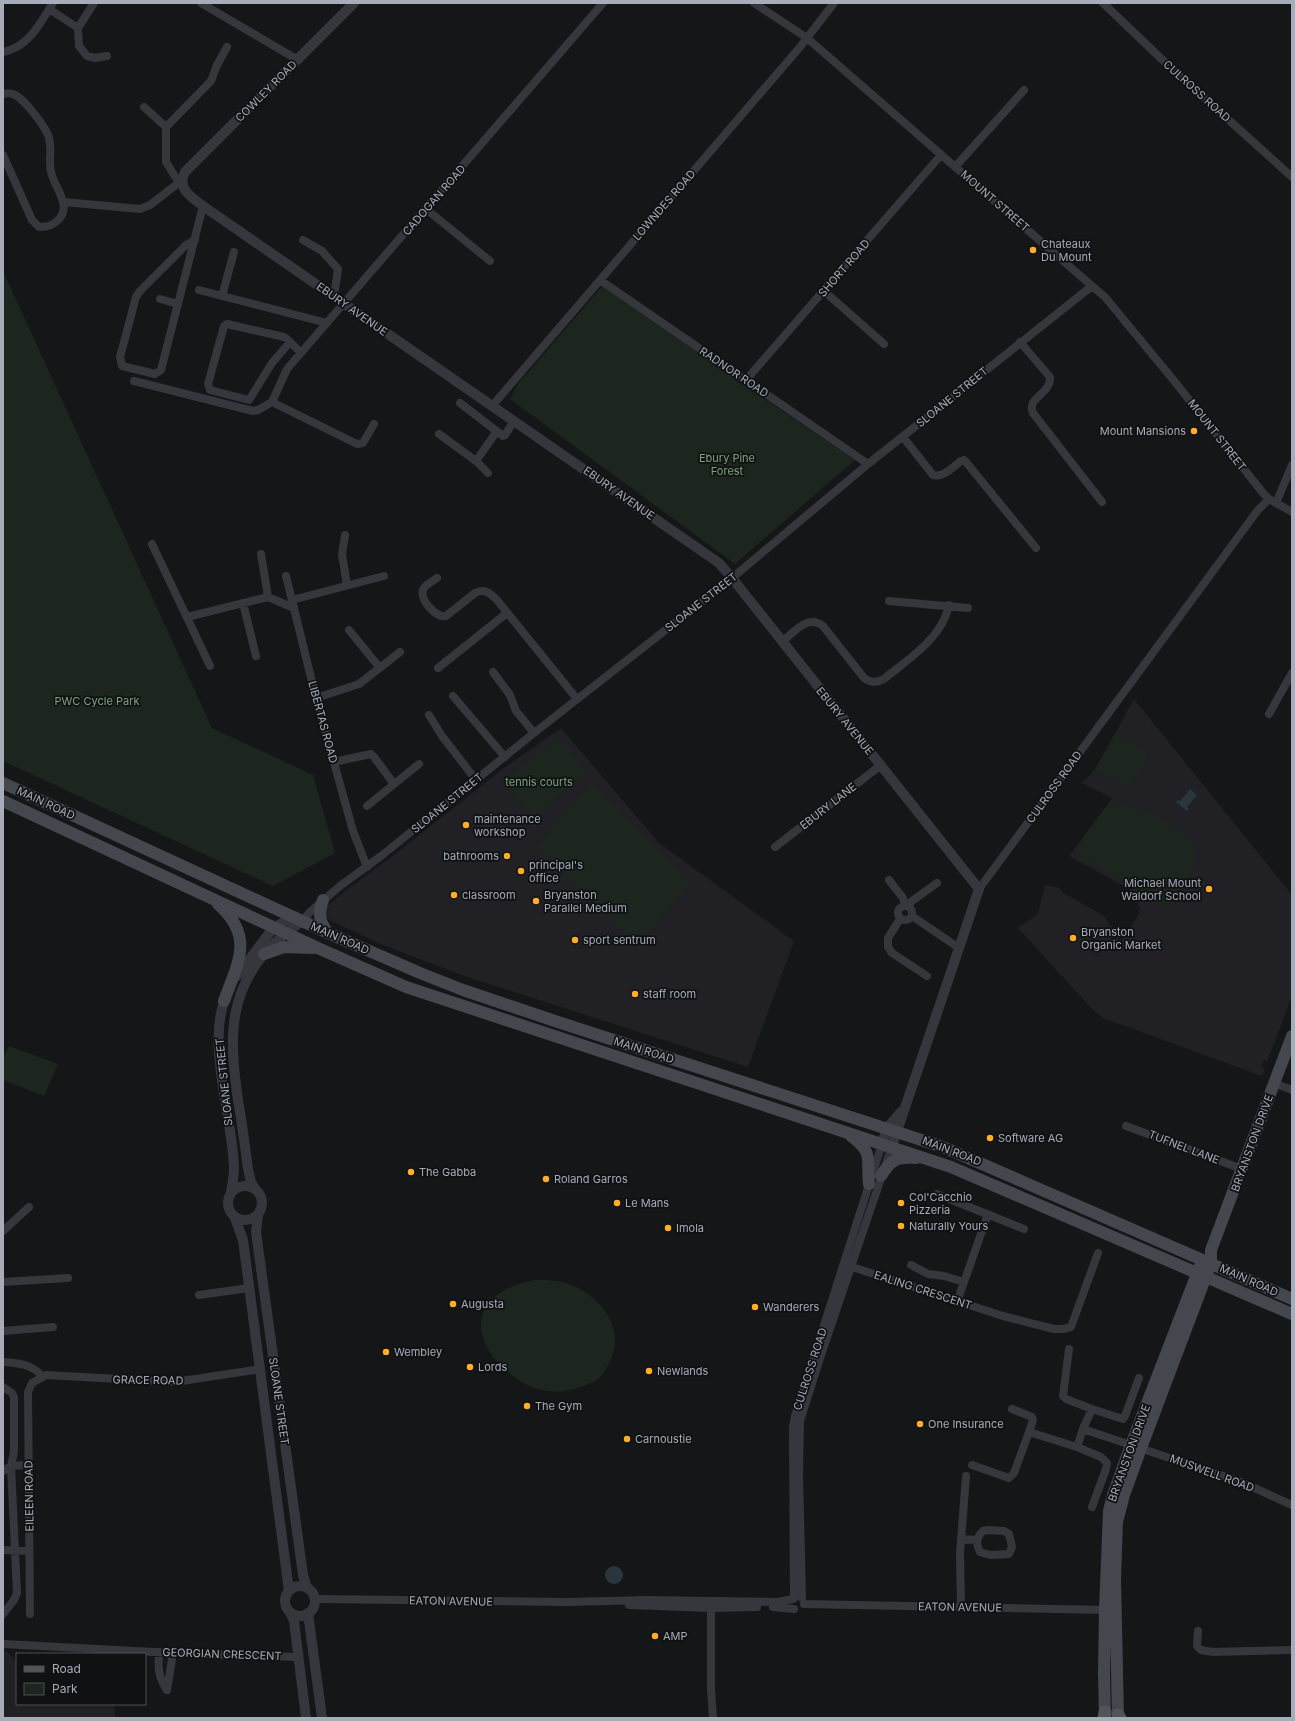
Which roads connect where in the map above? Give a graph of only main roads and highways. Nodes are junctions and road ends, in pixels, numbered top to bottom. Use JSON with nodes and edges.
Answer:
{"nodes":[{"id":1,"x":3,"y":783,"type":"edge"},
{"id":2,"x":3,"y":801,"type":"edge"},
{"id":3,"x":212,"y":899,"type":"junction"},
{"id":4,"x":323,"y":900,"type":"road end"},
{"id":5,"x":328,"y":933,"type":"junction"},
{"id":6,"x":320,"y":949,"type":"junction"},
{"id":7,"x":264,"y":954,"type":"road end"},
{"id":8,"x":224,"y":1001,"type":"road end"},
{"id":9,"x":1292,"y":1036,"type":"edge"},
{"id":10,"x":846,"y":1132,"type":"junction"},
{"id":11,"x":925,"y":1158,"type":"junction"},
{"id":12,"x":881,"y":1176,"type":"road end"},
{"id":13,"x":869,"y":1184,"type":"road end"},
{"id":14,"x":1219,"y":1229,"type":"junction"},
{"id":15,"x":1180,"y":1250,"type":"junction"},
{"id":16,"x":1207,"y":1261,"type":"junction"},
{"id":17,"x":1202,"y":1274,"type":"junction"},
{"id":18,"x":1226,"y":1285,"type":"junction"},
{"id":19,"x":1198,"y":1297,"type":"junction"},
{"id":20,"x":1292,"y":1299,"type":"edge"},
{"id":21,"x":1292,"y":1314,"type":"edge"},
{"id":22,"x":1136,"y":1447,"type":"junction"},
{"id":23,"x":1112,"y":1716,"type":"edge"}],
"edges":[{"from":1,"to":5,"type":"main road","name":"MAIN ROAD"},
{"from":2,"to":3,"type":"main road","name":"MAIN ROAD"},
{"from":3,"to":6,"type":"main road","name":"MAIN ROAD"},
{"from":3,"to":8,"type":"main road"},
{"from":4,"to":5,"type":"main road"},
{"from":5,"to":15,"type":"main road","name":"MAIN ROAD"},
{"from":6,"to":7,"type":"main road"},
{"from":6,"to":10,"type":"main road","name":"MAIN ROAD"},
{"from":9,"to":14,"type":"main road","name":"BRYANSTON DRIVE"},
{"from":10,"to":11,"type":"main road","name":"MAIN ROAD"},
{"from":10,"to":13,"type":"main road"},
{"from":11,"to":12,"type":"main road"},
{"from":11,"to":17,"type":"main road","name":"MAIN ROAD"},
{"from":14,"to":15,"type":"main road"},
{"from":14,"to":16,"type":"main road","name":"BRYANSTON DRIVE"},
{"from":15,"to":16,"type":"main road","name":"MAIN ROAD"},
{"from":16,"to":17,"type":"main road","name":"BRYANSTON DRIVE"},
{"from":16,"to":20,"type":"main road","name":"MAIN ROAD"},
{"from":17,"to":18,"type":"main road","name":"MAIN ROAD"},
{"from":17,"to":19,"type":"main road","name":"BRYANSTON DRIVE"},
{"from":17,"to":22,"type":"main road","name":"BRYANSTON DRIVE"},
{"from":18,"to":19,"type":"main road"},
{"from":18,"to":21,"type":"main road","name":"MAIN ROAD"},
{"from":19,"to":22,"type":"main road","name":"BRYANSTON DRIVE"},
{"from":22,"to":23,"type":"main road","name":"BRYANSTON DRIVE"}]}
